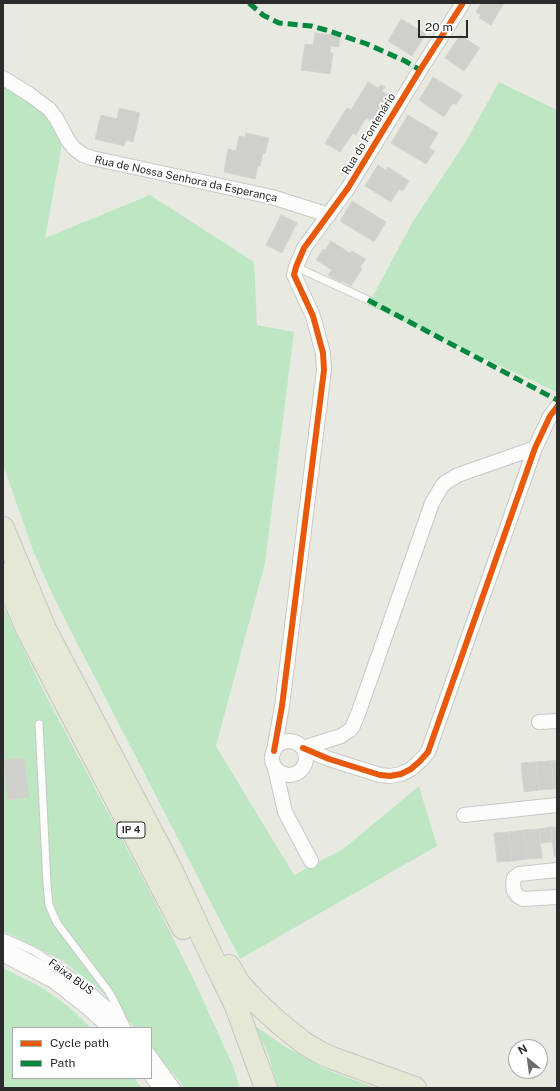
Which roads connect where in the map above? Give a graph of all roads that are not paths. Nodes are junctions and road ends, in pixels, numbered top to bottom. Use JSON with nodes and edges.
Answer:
{"nodes":[{"id":1,"x":463,"y":3,"type":"edge"},
{"id":2,"x":3,"y":78,"type":"edge"},
{"id":3,"x":329,"y":215,"type":"junction"},
{"id":4,"x":295,"y":271,"type":"junction"},
{"id":5,"x":368,"y":300,"type":"dead end"},
{"id":6,"x":557,"y":407,"type":"edge"},
{"id":7,"x":535,"y":448,"type":"junction"},
{"id":8,"x":3,"y":528,"type":"edge"},
{"id":9,"x":3,"y":574,"type":"edge"},
{"id":10,"x":282,"y":706,"type":"junction"},
{"id":11,"x":557,"y":721,"type":"edge"},
{"id":12,"x":539,"y":722,"type":"dead end"},
{"id":13,"x":39,"y":724,"type":"dead end"},
{"id":14,"x":298,"y":745,"type":"junction"},
{"id":15,"x":274,"y":751,"type":"junction"},
{"id":16,"x":329,"y":760,"type":"junction"},
{"id":17,"x":275,"y":768,"type":"junction"},
{"id":18,"x":299,"y":772,"type":"junction"},
{"id":19,"x":282,"y":797,"type":"junction"},
{"id":20,"x":557,"y":805,"type":"edge"},
{"id":21,"x":464,"y":815,"type":"dead end"},
{"id":22,"x":311,"y":861,"type":"dead end"},
{"id":23,"x":169,"y":865,"type":"junction"},
{"id":24,"x":557,"y":870,"type":"edge"},
{"id":25,"x":557,"y":897,"type":"edge"},
{"id":26,"x":3,"y":937,"type":"edge"},
{"id":27,"x":3,"y":951,"type":"edge"},
{"id":28,"x":122,"y":1026,"type":"edge"},
{"id":29,"x":152,"y":1053,"type":"edge"},
{"id":30,"x":152,"y":1071,"type":"edge"},
{"id":31,"x":164,"y":1088,"type":"edge"},
{"id":32,"x":177,"y":1088,"type":"edge"},
{"id":33,"x":253,"y":1088,"type":"edge"},
{"id":34,"x":266,"y":1088,"type":"edge"},
{"id":35,"x":415,"y":1088,"type":"edge"}],
"edges":[{"from":1,"to":3,"type":"street","name":"Rua do Fontenário"},
{"from":2,"to":3,"type":"street","name":"Rua de Nossa Senhora da Esperança"},
{"from":3,"to":4,"type":"street","name":"Rua do Fontenário"},
{"from":4,"to":5,"type":"lane"},
{"from":4,"to":10,"type":"street"},
{"from":6,"to":7,"type":"street"},
{"from":7,"to":14,"type":"street"},
{"from":7,"to":16,"type":"street"},
{"from":8,"to":23,"type":"highway","number":"IP 4"},
{"from":9,"to":33,"type":"highway","number":"IP 4"},
{"from":10,"to":14,"type":"street"},
{"from":10,"to":15,"type":"street"},
{"from":11,"to":12,"type":"street"},
{"from":13,"to":28,"type":"lane"},
{"from":14,"to":15,"type":"street"},
{"from":14,"to":16,"type":"street"},
{"from":14,"to":18,"type":"street"},
{"from":15,"to":17,"type":"street"},
{"from":16,"to":18,"type":"street"},
{"from":17,"to":18,"type":"street"},
{"from":17,"to":19,"type":"street"},
{"from":18,"to":19,"type":"street"},
{"from":19,"to":22,"type":"street"},
{"from":20,"to":21,"type":"street"},
{"from":23,"to":34,"type":"highway","number":"IP 4"},
{"from":23,"to":35,"type":"highway"},
{"from":24,"to":25,"type":"street"},
{"from":26,"to":28,"type":"lane","name":"Faixa BUS"},
{"from":27,"to":28,"type":"main road"},
{"from":29,"to":32,"type":"lane"},
{"from":30,"to":31,"type":"main road"}]}
